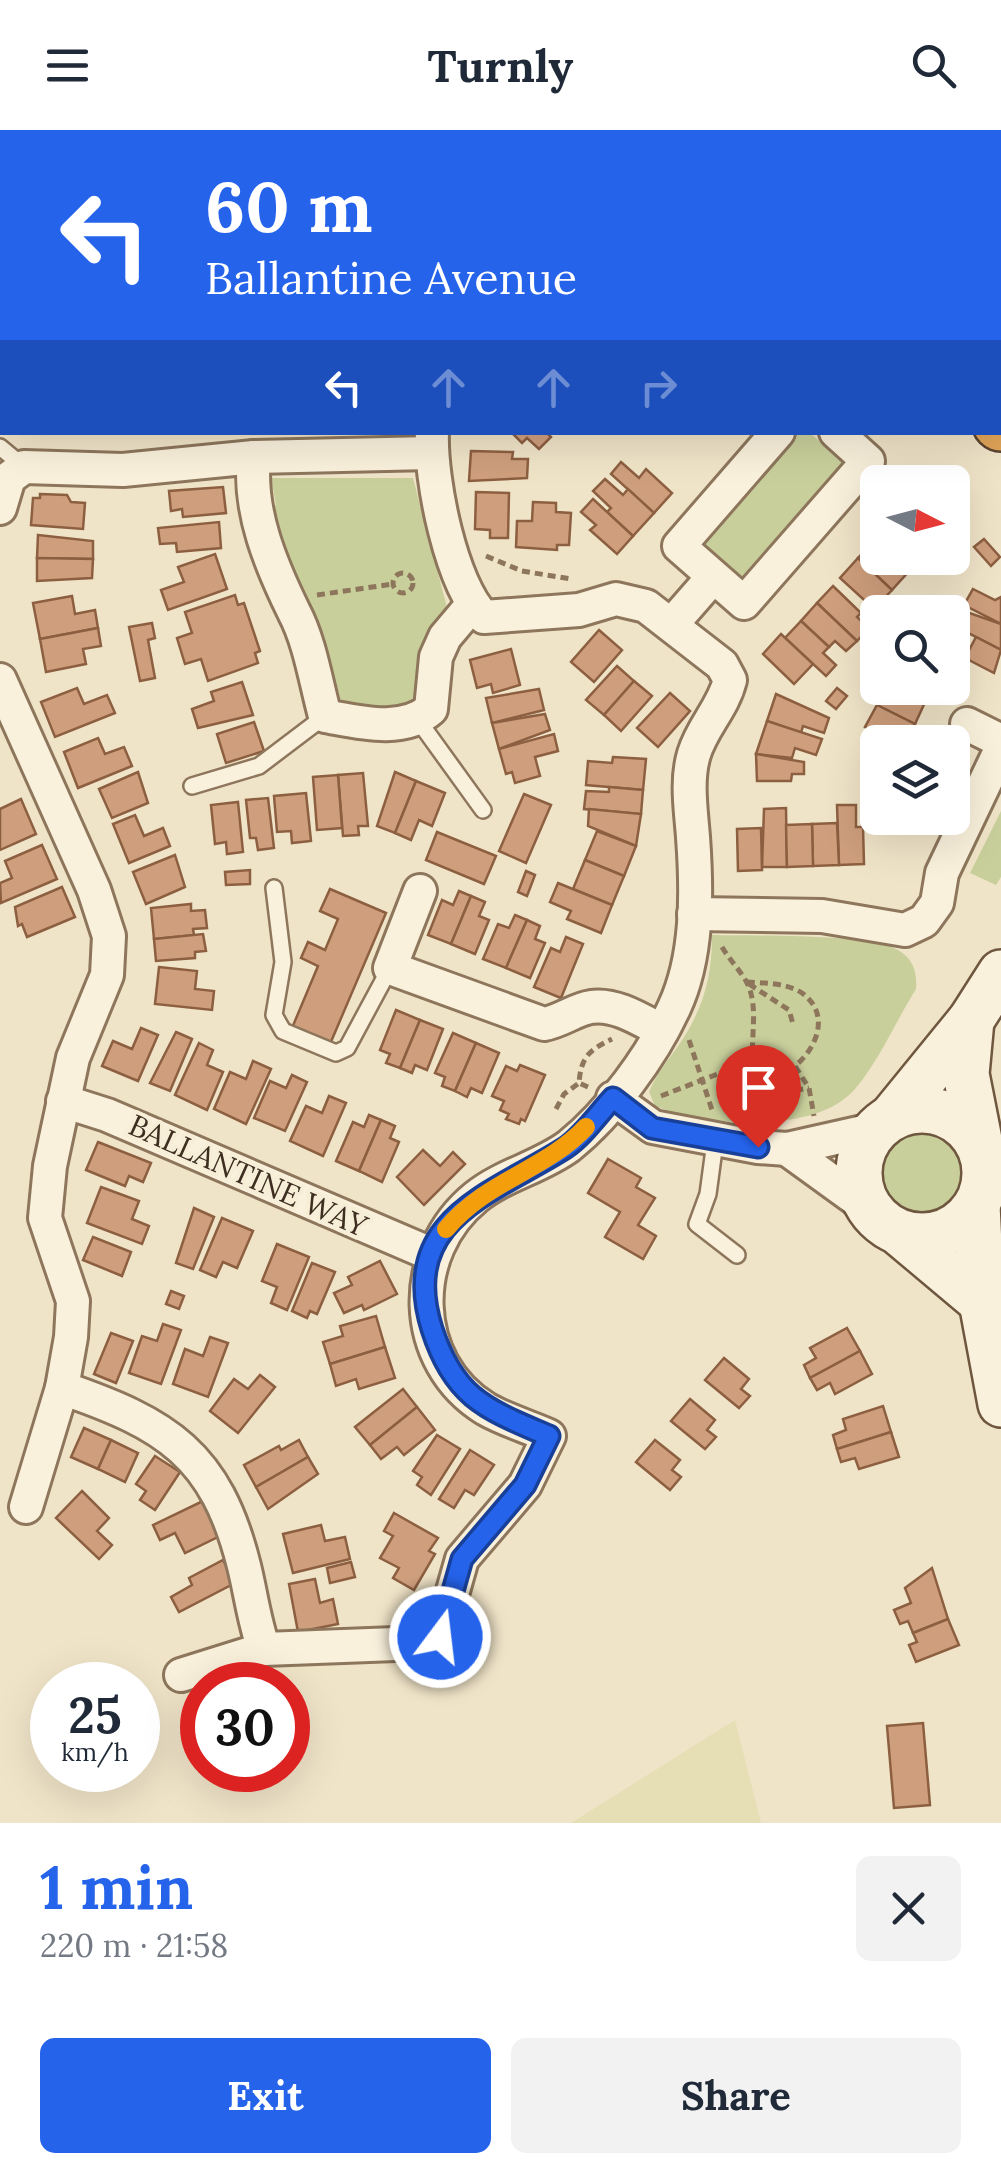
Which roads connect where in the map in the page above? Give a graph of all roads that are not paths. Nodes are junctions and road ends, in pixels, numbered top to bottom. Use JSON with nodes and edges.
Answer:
{"nodes":[{"id":1,"x":775,"y":435,"type":"edge"},
{"id":2,"x":839,"y":435,"type":"edge"},
{"id":3,"x":432,"y":443,"type":"edge"},
{"id":4,"x":12,"y":457,"type":"edge"},
{"id":5,"x":254,"y":457,"type":"junction"},
{"id":6,"x":0,"y":508,"type":"edge"},
{"id":7,"x":713,"y":577,"type":"junction"},
{"id":8,"x":472,"y":605,"type":"junction"},
{"id":9,"x":672,"y":624,"type":"junction"},
{"id":10,"x":0,"y":680,"type":"edge"},
{"id":11,"x":325,"y":716,"type":"junction"},
{"id":12,"x":418,"y":720,"type":"junction"},
{"id":13,"x":967,"y":724,"type":"dead end"},
{"id":14,"x":1001,"y":740,"type":"edge"},
{"id":15,"x":1001,"y":748,"type":"edge"},
{"id":16,"x":192,"y":786,"type":"dead end"},
{"id":17,"x":483,"y":810,"type":"dead end"},
{"id":18,"x":274,"y":888,"type":"dead end"},
{"id":19,"x":420,"y":891,"type":"dead end"},
{"id":20,"x":704,"y":914,"type":"junction"},
{"id":21,"x":390,"y":968,"type":"junction"},
{"id":22,"x":1001,"y":973,"type":"edge"},
{"id":23,"x":669,"y":1018,"type":"junction"},
{"id":24,"x":971,"y":1020,"type":"junction"},
{"id":25,"x":63,"y":1100,"type":"junction"},
{"id":26,"x":620,"y":1104,"type":"junction"},
{"id":27,"x":884,"y":1123,"type":"junction"},
{"id":28,"x":715,"y":1142,"type":"junction"},
{"id":29,"x":980,"y":1145,"type":"junction"},
{"id":30,"x":787,"y":1149,"type":"junction"},
{"id":31,"x":977,"y":1206,"type":"junction"},
{"id":32,"x":884,"y":1220,"type":"junction"},
{"id":33,"x":431,"y":1254,"type":"junction"},
{"id":34,"x":737,"y":1255,"type":"dead end"},
{"id":35,"x":982,"y":1302,"type":"junction"},
{"id":36,"x":62,"y":1388,"type":"junction"},
{"id":37,"x":1001,"y":1404,"type":"edge"},
{"id":38,"x":26,"y":1507,"type":"dead end"},
{"id":39,"x":264,"y":1649,"type":"junction"},
{"id":40,"x":222,"y":1662,"type":"edge"}],
"edges":[{"from":1,"to":7,"type":"street"},
{"from":2,"to":7,"type":"street"},
{"from":3,"to":5,"type":"street"},
{"from":3,"to":8,"type":"street"},
{"from":4,"to":5,"type":"street"},
{"from":4,"to":6,"type":"street"},
{"from":5,"to":11,"type":"street"},
{"from":7,"to":9,"type":"street"},
{"from":8,"to":9,"type":"street"},
{"from":8,"to":12,"type":"street"},
{"from":9,"to":20,"type":"street"},
{"from":10,"to":25,"type":"street"},
{"from":11,"to":12,"type":"street"},
{"from":11,"to":16,"type":"lane"},
{"from":12,"to":17,"type":"lane"},
{"from":13,"to":14,"type":"street"},
{"from":15,"to":20,"type":"street"},
{"from":18,"to":21,"type":"lane"},
{"from":19,"to":21,"type":"street"},
{"from":20,"to":23,"type":"street"},
{"from":21,"to":23,"type":"street"},
{"from":22,"to":24,"type":"main road"},
{"from":23,"to":26,"type":"street"},
{"from":24,"to":27,"type":"main road"},
{"from":24,"to":29,"type":"main road"},
{"from":25,"to":33,"type":"street","name":"BALLANTINE WAY"},
{"from":25,"to":36,"type":"street"},
{"from":26,"to":28,"type":"street"},
{"from":26,"to":33,"type":"street"},
{"from":27,"to":29,"type":"main road"},
{"from":27,"to":30,"type":"street"},
{"from":27,"to":32,"type":"main road"},
{"from":28,"to":30,"type":"street"},
{"from":28,"to":34,"type":"lane"},
{"from":29,"to":31,"type":"main road"},
{"from":30,"to":32,"type":"street"},
{"from":31,"to":32,"type":"main road"},
{"from":31,"to":35,"type":"main road"},
{"from":32,"to":35,"type":"main road"},
{"from":33,"to":39,"type":"street"},
{"from":35,"to":37,"type":"main road"},
{"from":36,"to":38,"type":"street"},
{"from":36,"to":39,"type":"street"},
{"from":39,"to":40,"type":"street"}]}
